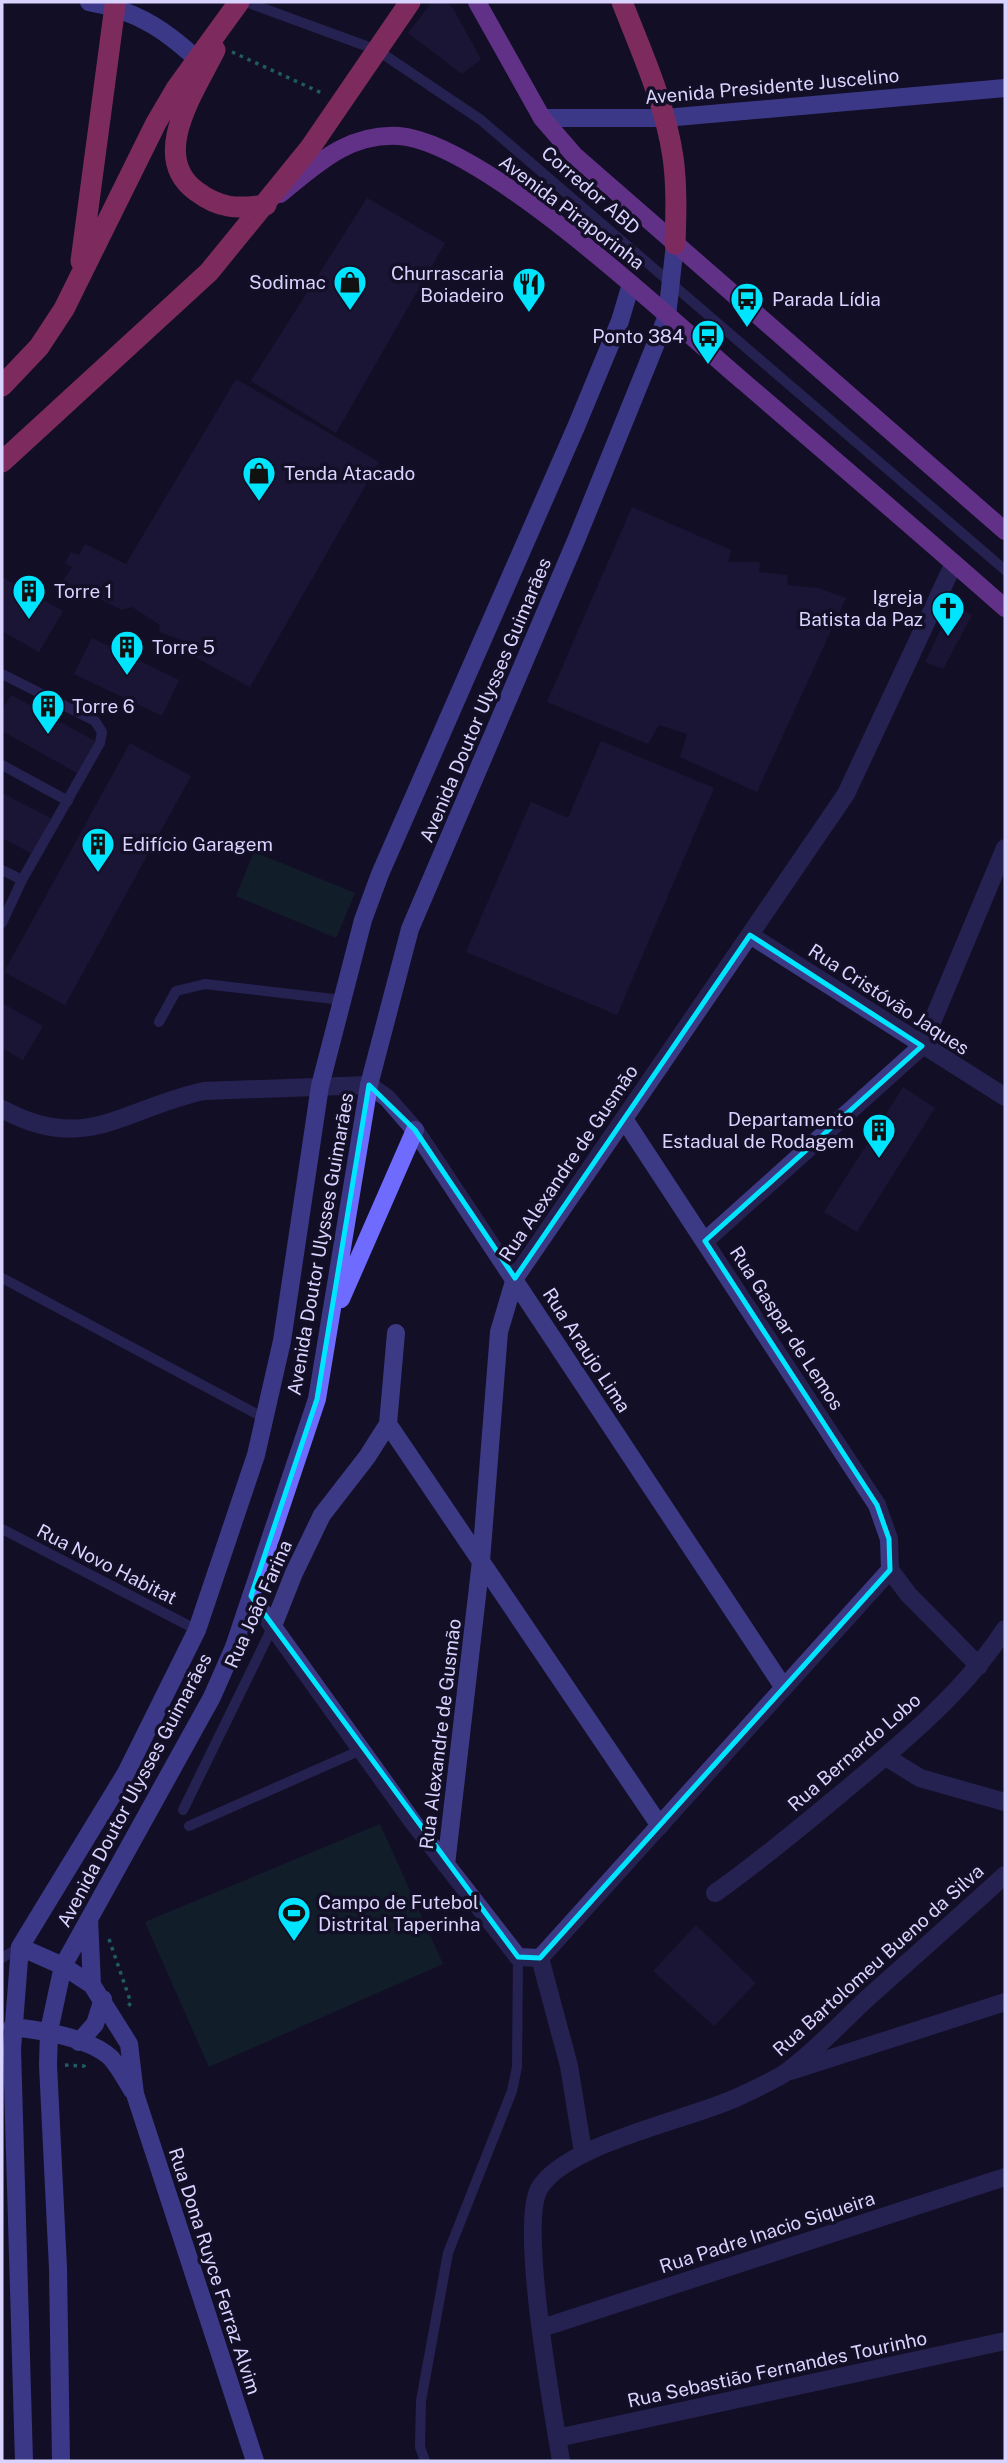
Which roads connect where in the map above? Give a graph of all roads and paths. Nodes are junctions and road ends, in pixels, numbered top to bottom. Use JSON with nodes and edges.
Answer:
{"nodes":[{"id":1,"x":89,"y":2,"type":"edge"},
{"id":2,"x":239,"y":2,"type":"edge"},
{"id":3,"x":246,"y":2,"type":"edge"},
{"id":4,"x":410,"y":2,"type":"edge"},
{"id":5,"x":477,"y":2,"type":"edge"},
{"id":6,"x":622,"y":2,"type":"edge"},
{"id":7,"x":115,"y":6,"type":"junction"},
{"id":8,"x":218,"y":45,"type":"junction"},
{"id":9,"x":377,"y":50,"type":"junction"},
{"id":10,"x":201,"y":64,"type":"junction"},
{"id":11,"x":1005,"y":88,"type":"edge"},
{"id":12,"x":324,"y":94,"type":"dead end"},
{"id":13,"x":542,"y":118,"type":"junction"},
{"id":14,"x":665,"y":118,"type":"junction"},
{"id":15,"x":267,"y":205,"type":"junction"},
{"id":16,"x":675,"y":244,"type":"junction"},
{"id":17,"x":79,"y":276,"type":"junction"},
{"id":18,"x":670,"y":282,"type":"junction"},
{"id":19,"x":631,"y":284,"type":"junction"},
{"id":20,"x":667,"y":316,"type":"junction"},
{"id":21,"x":2,"y":386,"type":"edge"},
{"id":22,"x":2,"y":462,"type":"edge"},
{"id":23,"x":1005,"y":531,"type":"edge"},
{"id":24,"x":954,"y":563,"type":"junction"},
{"id":25,"x":1005,"y":570,"type":"edge"},
{"id":26,"x":1005,"y":608,"type":"edge"},
{"id":27,"x":2,"y":674,"type":"edge"},
{"id":28,"x":2,"y":765,"type":"edge"},
{"id":29,"x":68,"y":800,"type":"junction"},
{"id":30,"x":1004,"y":853,"type":"edge"},
{"id":31,"x":2,"y":870,"type":"edge"},
{"id":32,"x":22,"y":880,"type":"junction"},
{"id":33,"x":2,"y":923,"type":"edge"},
{"id":34,"x":750,"y":935,"type":"junction"},
{"id":35,"x":342,"y":1000,"type":"junction"},
{"id":36,"x":159,"y":1022,"type":"dead end"},
{"id":37,"x":922,"y":1046,"type":"junction"},
{"id":38,"x":369,"y":1085,"type":"junction"},
{"id":39,"x":320,"y":1086,"type":"junction"},
{"id":40,"x":1005,"y":1097,"type":"edge"},
{"id":41,"x":2,"y":1109,"type":"edge"},
{"id":42,"x":624,"y":1119,"type":"junction"},
{"id":43,"x":415,"y":1130,"type":"junction"},
{"id":44,"x":705,"y":1241,"type":"junction"},
{"id":45,"x":2,"y":1278,"type":"edge"},
{"id":46,"x":515,"y":1278,"type":"junction"},
{"id":47,"x":331,"y":1321,"type":"junction"},
{"id":48,"x":396,"y":1333,"type":"dead end"},
{"id":49,"x":266,"y":1419,"type":"junction"},
{"id":50,"x":388,"y":1424,"type":"junction"},
{"id":51,"x":2,"y":1529,"type":"edge"},
{"id":52,"x":481,"y":1561,"type":"junction"},
{"id":53,"x":890,"y":1570,"type":"junction"},
{"id":54,"x":251,"y":1596,"type":"junction"},
{"id":55,"x":273,"y":1626,"type":"junction"},
{"id":56,"x":1005,"y":1629,"type":"edge"},
{"id":57,"x":197,"y":1630,"type":"junction"},
{"id":58,"x":979,"y":1667,"type":"junction"},
{"id":59,"x":784,"y":1688,"type":"junction"},
{"id":60,"x":362,"y":1750,"type":"junction"},
{"id":61,"x":886,"y":1757,"type":"junction"},
{"id":62,"x":1005,"y":1802,"type":"edge"},
{"id":63,"x":183,"y":1811,"type":"dead end"},
{"id":64,"x":189,"y":1826,"type":"dead end"},
{"id":65,"x":660,"y":1826,"type":"junction"},
{"id":66,"x":446,"y":1865,"type":"junction"},
{"id":67,"x":1005,"y":1875,"type":"edge"},
{"id":68,"x":715,"y":1893,"type":"dead end"},
{"id":69,"x":89,"y":1919,"type":"junction"},
{"id":70,"x":106,"y":1929,"type":"dead end"},
{"id":71,"x":20,"y":1947,"type":"junction"},
{"id":72,"x":519,"y":1957,"type":"junction"},
{"id":73,"x":2,"y":1958,"type":"edge"},
{"id":74,"x":540,"y":1958,"type":"junction"},
{"id":75,"x":63,"y":1966,"type":"junction"},
{"id":76,"x":98,"y":1992,"type":"junction"},
{"id":77,"x":1005,"y":2003,"type":"edge"},
{"id":78,"x":116,"y":2020,"type":"junction"},
{"id":79,"x":7,"y":2027,"type":"edge"},
{"id":80,"x":48,"y":2031,"type":"junction"},
{"id":81,"x":87,"y":2045,"type":"junction"},
{"id":82,"x":48,"y":2065,"type":"junction"},
{"id":83,"x":784,"y":2073,"type":"junction"},
{"id":84,"x":135,"y":2094,"type":"junction"},
{"id":85,"x":583,"y":2152,"type":"junction"},
{"id":86,"x":1005,"y":2177,"type":"edge"},
{"id":87,"x":542,"y":2328,"type":"junction"},
{"id":88,"x":1005,"y":2341,"type":"edge"},
{"id":89,"x":557,"y":2438,"type":"junction"},
{"id":90,"x":24,"y":2461,"type":"edge"},
{"id":91,"x":61,"y":2461,"type":"edge"},
{"id":92,"x":255,"y":2461,"type":"edge"},
{"id":93,"x":425,"y":2461,"type":"edge"},
{"id":94,"x":561,"y":2461,"type":"edge"}],
"edges":[{"from":1,"to":7,"type":"main road"},
{"from":2,"to":8,"type":"highway"},
{"from":2,"to":10,"type":"highway"},
{"from":3,"to":9,"type":"lane","name":"Corredor ABD"},
{"from":4,"to":9,"type":"highway"},
{"from":5,"to":13,"type":"main road","name":"Avenida Piraporinha"},
{"from":6,"to":14,"type":"highway"},
{"from":7,"to":10,"type":"main road"},
{"from":7,"to":17,"type":"highway"},
{"from":8,"to":10,"type":"highway"},
{"from":8,"to":12,"type":"path"},
{"from":9,"to":15,"type":"highway"},
{"from":9,"to":18,"type":"lane","name":"Corredor ABD"},
{"from":10,"to":15,"type":"highway"},
{"from":10,"to":17,"type":"highway"},
{"from":11,"to":14,"type":"main road","name":"Avenida Presidente Juscelino"},
{"from":13,"to":14,"type":"main road","name":"Avenida Presidente Juscelino"},
{"from":13,"to":16,"type":"main road","name":"Avenida Piraporinha"},
{"from":14,"to":16,"type":"highway"},
{"from":15,"to":19,"type":"main road","name":"Avenida Piraporinha"},
{"from":15,"to":22,"type":"highway"},
{"from":16,"to":18,"type":"main road","name":"Avenida Doutor Ulysses Guimarães"},
{"from":16,"to":23,"type":"main road","name":"Avenida Piraporinha"},
{"from":17,"to":21,"type":"highway"},
{"from":18,"to":20,"type":"main road","name":"Avenida Doutor Ulysses Guimarães"},
{"from":18,"to":25,"type":"lane","name":"Corredor ABD"},
{"from":19,"to":20,"type":"main road","name":"Avenida Piraporinha"},
{"from":19,"to":35,"type":"main road","name":"Avenida Doutor Ulysses Guimarães"},
{"from":20,"to":24,"type":"main road","name":"Avenida Piraporinha"},
{"from":20,"to":38,"type":"main road","name":"Avenida Doutor Ulysses Guimarães"},
{"from":24,"to":26,"type":"main road","name":"Avenida Piraporinha"},
{"from":24,"to":34,"type":"street","name":"Rua Alexandre de Gusmão"},
{"from":27,"to":29,"type":"lane"},
{"from":28,"to":29,"type":"lane"},
{"from":29,"to":32,"type":"lane"},
{"from":30,"to":37,"type":"street"},
{"from":31,"to":32,"type":"lane"},
{"from":32,"to":33,"type":"lane"},
{"from":34,"to":37,"type":"street","name":"Rua Cristóvão Jaques"},
{"from":34,"to":42,"type":"street","name":"Rua Alexandre de Gusmão"},
{"from":35,"to":36,"type":"lane"},
{"from":35,"to":39,"type":"main road","name":"Avenida Doutor Ulysses Guimarães"},
{"from":37,"to":40,"type":"street","name":"Rua Cristóvão Jaques"},
{"from":37,"to":44,"type":"street"},
{"from":38,"to":39,"type":"street"},
{"from":38,"to":43,"type":"street","name":"Rua Araujo Lima"},
{"from":38,"to":47,"type":"main road","name":"Avenida Doutor Ulysses Guimarães"},
{"from":39,"to":41,"type":"street"},
{"from":39,"to":49,"type":"main road","name":"Avenida Doutor Ulysses Guimarães"},
{"from":42,"to":44,"type":"street","name":"Rua Gaspar de Lemos"},
{"from":42,"to":46,"type":"street","name":"Rua Alexandre de Gusmão"},
{"from":43,"to":46,"type":"street","name":"Rua Araujo Lima"},
{"from":43,"to":47,"type":"main road"},
{"from":44,"to":53,"type":"street","name":"Rua Gaspar de Lemos"},
{"from":45,"to":49,"type":"lane"},
{"from":46,"to":52,"type":"street","name":"Rua Alexandre de Gusmão"},
{"from":46,"to":59,"type":"street","name":"Rua Araujo Lima"},
{"from":47,"to":54,"type":"main road","name":"Avenida Doutor Ulysses Guimarães"},
{"from":48,"to":50,"type":"street"},
{"from":49,"to":57,"type":"main road","name":"Avenida Doutor Ulysses Guimarães"},
{"from":50,"to":52,"type":"street"},
{"from":50,"to":55,"type":"street","name":"Rua João Farina"},
{"from":51,"to":57,"type":"lane","name":"Rua Novo Habitat"},
{"from":52,"to":65,"type":"street"},
{"from":52,"to":66,"type":"street","name":"Rua Alexandre de Gusmão"},
{"from":53,"to":58,"type":"street"},
{"from":53,"to":59,"type":"street"},
{"from":54,"to":55,"type":"street"},
{"from":54,"to":69,"type":"main road","name":"Avenida Doutor Ulysses Guimarães"},
{"from":55,"to":60,"type":"street"},
{"from":55,"to":63,"type":"lane","name":"Rua João Farina"},
{"from":56,"to":58,"type":"street","name":"Rua Bernardo Lobo"},
{"from":57,"to":71,"type":"main road","name":"Avenida Doutor Ulysses Guimarães"},
{"from":58,"to":61,"type":"street","name":"Rua Bernardo Lobo"},
{"from":59,"to":65,"type":"street"},
{"from":60,"to":64,"type":"lane"},
{"from":60,"to":66,"type":"street"},
{"from":61,"to":62,"type":"street"},
{"from":61,"to":68,"type":"street","name":"Rua Bernardo Lobo"},
{"from":65,"to":74,"type":"street"},
{"from":66,"to":72,"type":"street"},
{"from":67,"to":83,"type":"street","name":"Rua Bartolomeu Bueno da Silva"},
{"from":69,"to":75,"type":"main road","name":"Avenida Doutor Ulysses Guimarães"},
{"from":69,"to":76,"type":"main road"},
{"from":70,"to":78,"type":"path"},
{"from":71,"to":73,"type":"lane"},
{"from":71,"to":75,"type":"main road","name":"Rua Dona Ruyce Ferraz Alvim"},
{"from":71,"to":79,"type":"main road","name":"Avenida Doutor Ulysses Guimarães"},
{"from":72,"to":74,"type":"street"},
{"from":72,"to":93,"type":"lane"},
{"from":74,"to":85,"type":"street"},
{"from":75,"to":76,"type":"main road","name":"Rua Dona Ruyce Ferraz Alvim"},
{"from":75,"to":80,"type":"main road","name":"Avenida Doutor Ulysses Guimarães"},
{"from":76,"to":78,"type":"main road","name":"Rua Dona Ruyce Ferraz Alvim"},
{"from":76,"to":81,"type":"main road"},
{"from":77,"to":83,"type":"street"},
{"from":78,"to":84,"type":"main road","name":"Rua Dona Ruyce Ferraz Alvim"},
{"from":79,"to":80,"type":"main road","name":"Rua Dona Ruyce Ferraz Alvim"},
{"from":79,"to":90,"type":"main road","name":"Avenida Doutor Ulysses Guimarães"},
{"from":80,"to":81,"type":"main road","name":"Rua Dona Ruyce Ferraz Alvim"},
{"from":80,"to":82,"type":"main road","name":"Avenida Doutor Ulysses Guimarães"},
{"from":81,"to":82,"type":"path"},
{"from":81,"to":84,"type":"main road","name":"Rua Dona Ruyce Ferraz Alvim"},
{"from":82,"to":91,"type":"main road","name":"Avenida Doutor Ulysses Guimarães"},
{"from":83,"to":85,"type":"street","name":"Rua Bartolomeu Bueno da Silva"},
{"from":84,"to":92,"type":"main road","name":"Rua Dona Ruyce Ferraz Alvim"},
{"from":85,"to":87,"type":"street","name":"Rua Bartolomeu Bueno da Silva"},
{"from":86,"to":87,"type":"street","name":"Rua Padre Inacio Siqueira"},
{"from":87,"to":89,"type":"street","name":"Rua Bartolomeu Bueno da Silva"},
{"from":88,"to":89,"type":"street","name":"Rua Sebastião Fernandes Tourinho"},
{"from":89,"to":94,"type":"street","name":"Rua Bartolomeu Bueno da Silva"}]}
